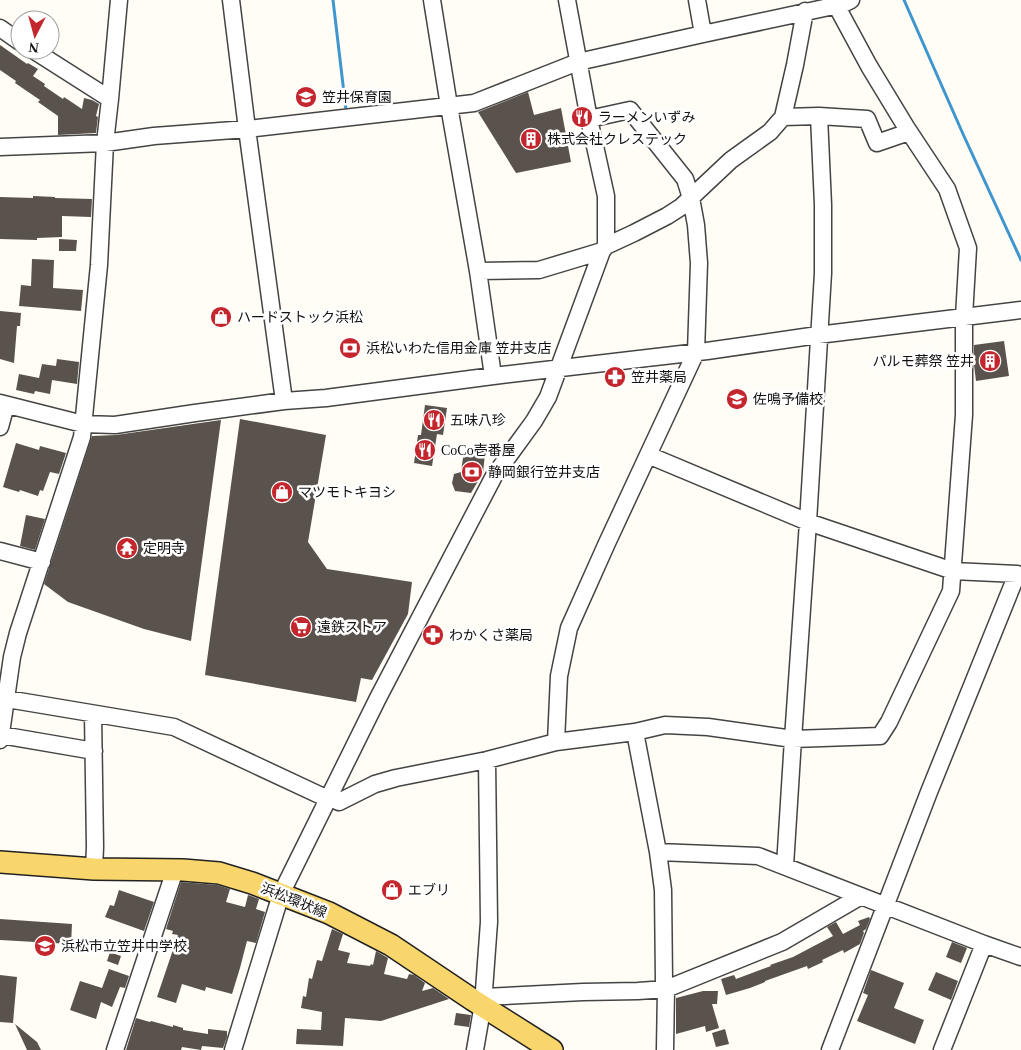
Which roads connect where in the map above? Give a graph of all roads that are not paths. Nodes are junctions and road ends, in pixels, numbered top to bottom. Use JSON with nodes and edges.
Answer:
{"nodes":[{"id":1,"x":119,"y":0,"type":"edge"},
{"id":2,"x":231,"y":0,"type":"edge"},
{"id":3,"x":432,"y":0,"type":"edge"},
{"id":4,"x":567,"y":0,"type":"edge"},
{"id":5,"x":697,"y":0,"type":"edge"},
{"id":6,"x":841,"y":2,"type":"edge"},
{"id":7,"x":805,"y":11,"type":"junction"},
{"id":8,"x":703,"y":34,"type":"junction"},
{"id":9,"x":48,"y":60,"type":"edge"},
{"id":10,"x":578,"y":62,"type":"junction"},
{"id":11,"x":110,"y":100,"type":"junction"},
{"id":12,"x":449,"y":106,"type":"junction"},
{"id":13,"x":819,"y":116,"type":"junction"},
{"id":14,"x":783,"y":117,"type":"junction"},
{"id":15,"x":589,"y":119,"type":"junction"},
{"id":16,"x":909,"y":132,"type":"junction"},
{"id":17,"x":248,"y":134,"type":"junction"},
{"id":18,"x":104,"y":142,"type":"junction"},
{"id":19,"x":0,"y":147,"type":"edge"},
{"id":20,"x":691,"y":198,"type":"junction"},
{"id":21,"x":604,"y":248,"type":"junction"},
{"id":22,"x":478,"y":270,"type":"junction"},
{"id":23,"x":1021,"y":310,"type":"edge"},
{"id":24,"x":964,"y":317,"type":"junction"},
{"id":25,"x":818,"y":335,"type":"junction"},
{"id":26,"x":696,"y":352,"type":"junction"},
{"id":27,"x":559,"y":369,"type":"junction"},
{"id":28,"x":493,"y":376,"type":"junction"},
{"id":29,"x":284,"y":401,"type":"junction"},
{"id":30,"x":3,"y":404,"type":"edge"},
{"id":31,"x":84,"y":424,"type":"junction"},
{"id":32,"x":0,"y":427,"type":"edge"},
{"id":33,"x":648,"y":455,"type":"junction"},
{"id":34,"x":808,"y":522,"type":"junction"},
{"id":35,"x":0,"y":551,"type":"edge"},
{"id":36,"x":42,"y":562,"type":"junction"},
{"id":37,"x":953,"y":571,"type":"junction"},
{"id":38,"x":1019,"y":574,"type":"edge"},
{"id":39,"x":4,"y":697,"type":"edge"},
{"id":40,"x":92,"y":714,"type":"junction"},
{"id":41,"x":635,"y":732,"type":"junction"},
{"id":42,"x":0,"y":737,"type":"edge"},
{"id":43,"x":793,"y":739,"type":"junction"},
{"id":44,"x":556,"y":742,"type":"junction"},
{"id":45,"x":94,"y":751,"type":"junction"},
{"id":46,"x":487,"y":760,"type":"junction"},
{"id":47,"x":328,"y":798,"type":"junction"},
{"id":48,"x":658,"y":852,"type":"junction"},
{"id":49,"x":0,"y":862,"type":"edge"},
{"id":50,"x":785,"y":866,"type":"junction"},
{"id":51,"x":94,"y":869,"type":"junction"},
{"id":52,"x":175,"y":870,"type":"junction"},
{"id":53,"x":281,"y":894,"type":"junction"},
{"id":54,"x":861,"y":896,"type":"junction"},
{"id":55,"x":886,"y":905,"type":"junction"},
{"id":56,"x":984,"y":944,"type":"junction"},
{"id":57,"x":1021,"y":957,"type":"edge"},
{"id":58,"x":666,"y":989,"type":"junction"},
{"id":59,"x":483,"y":1002,"type":"junction"},
{"id":60,"x":116,"y":1050,"type":"edge"},
{"id":61,"x":233,"y":1050,"type":"edge"},
{"id":62,"x":475,"y":1050,"type":"edge"},
{"id":63,"x":552,"y":1050,"type":"edge"},
{"id":64,"x":665,"y":1050,"type":"edge"},
{"id":65,"x":830,"y":1050,"type":"edge"},
{"id":66,"x":942,"y":1050,"type":"edge"}],
"edges":[{"from":1,"to":11,"type":"street"},
{"from":2,"to":17,"type":"street"},
{"from":3,"to":12,"type":"street"},
{"from":4,"to":10,"type":"street"},
{"from":5,"to":8,"type":"street"},
{"from":6,"to":7,"type":"street"},
{"from":6,"to":16,"type":"street"},
{"from":7,"to":8,"type":"street"},
{"from":7,"to":14,"type":"street"},
{"from":8,"to":10,"type":"street"},
{"from":9,"to":11,"type":"street"},
{"from":10,"to":12,"type":"street"},
{"from":10,"to":15,"type":"street"},
{"from":11,"to":18,"type":"street"},
{"from":12,"to":17,"type":"street"},
{"from":12,"to":22,"type":"street"},
{"from":13,"to":14,"type":"street"},
{"from":13,"to":16,"type":"street"},
{"from":13,"to":25,"type":"street"},
{"from":14,"to":20,"type":"street"},
{"from":15,"to":20,"type":"street"},
{"from":15,"to":21,"type":"street"},
{"from":16,"to":24,"type":"street"},
{"from":17,"to":18,"type":"street"},
{"from":17,"to":29,"type":"street"},
{"from":18,"to":19,"type":"street"},
{"from":18,"to":31,"type":"street"},
{"from":20,"to":21,"type":"street"},
{"from":20,"to":26,"type":"street"},
{"from":21,"to":22,"type":"street"},
{"from":21,"to":27,"type":"street"},
{"from":22,"to":28,"type":"street"},
{"from":23,"to":24,"type":"street"},
{"from":24,"to":25,"type":"street"},
{"from":24,"to":37,"type":"street"},
{"from":25,"to":26,"type":"street"},
{"from":25,"to":34,"type":"street"},
{"from":26,"to":27,"type":"street"},
{"from":26,"to":33,"type":"street"},
{"from":27,"to":28,"type":"street"},
{"from":27,"to":47,"type":"street"},
{"from":28,"to":29,"type":"street"},
{"from":29,"to":31,"type":"street"},
{"from":30,"to":31,"type":"street"},
{"from":30,"to":32,"type":"street"},
{"from":31,"to":36,"type":"street"},
{"from":33,"to":34,"type":"street"},
{"from":33,"to":44,"type":"street"},
{"from":34,"to":37,"type":"street"},
{"from":34,"to":43,"type":"street"},
{"from":35,"to":36,"type":"street"},
{"from":36,"to":39,"type":"street"},
{"from":37,"to":38,"type":"street"},
{"from":37,"to":43,"type":"street"},
{"from":38,"to":55,"type":"street"},
{"from":39,"to":40,"type":"street"},
{"from":39,"to":42,"type":"street"},
{"from":40,"to":45,"type":"street"},
{"from":40,"to":47,"type":"street"},
{"from":41,"to":43,"type":"street"},
{"from":41,"to":44,"type":"street"},
{"from":41,"to":48,"type":"street"},
{"from":42,"to":45,"type":"street"},
{"from":43,"to":50,"type":"street"},
{"from":44,"to":46,"type":"street"},
{"from":45,"to":51,"type":"street"},
{"from":46,"to":47,"type":"street"},
{"from":46,"to":59,"type":"street"},
{"from":47,"to":53,"type":"street"},
{"from":48,"to":50,"type":"street"},
{"from":48,"to":58,"type":"street"},
{"from":49,"to":51,"type":"main road","name":"浜松環状線"},
{"from":50,"to":54,"type":"street"},
{"from":51,"to":52,"type":"main road","name":"浜松環状線"},
{"from":52,"to":53,"type":"main road","name":"浜松環状線"},
{"from":52,"to":60,"type":"street"},
{"from":53,"to":59,"type":"main road","name":"浜松環状線"},
{"from":53,"to":61,"type":"street"},
{"from":54,"to":55,"type":"street"},
{"from":54,"to":58,"type":"street"},
{"from":55,"to":56,"type":"street"},
{"from":55,"to":65,"type":"street"},
{"from":56,"to":57,"type":"street"},
{"from":56,"to":66,"type":"street"},
{"from":58,"to":59,"type":"street"},
{"from":58,"to":64,"type":"street"},
{"from":59,"to":62,"type":"street"},
{"from":59,"to":63,"type":"main road","name":"浜松環状線"}]}
